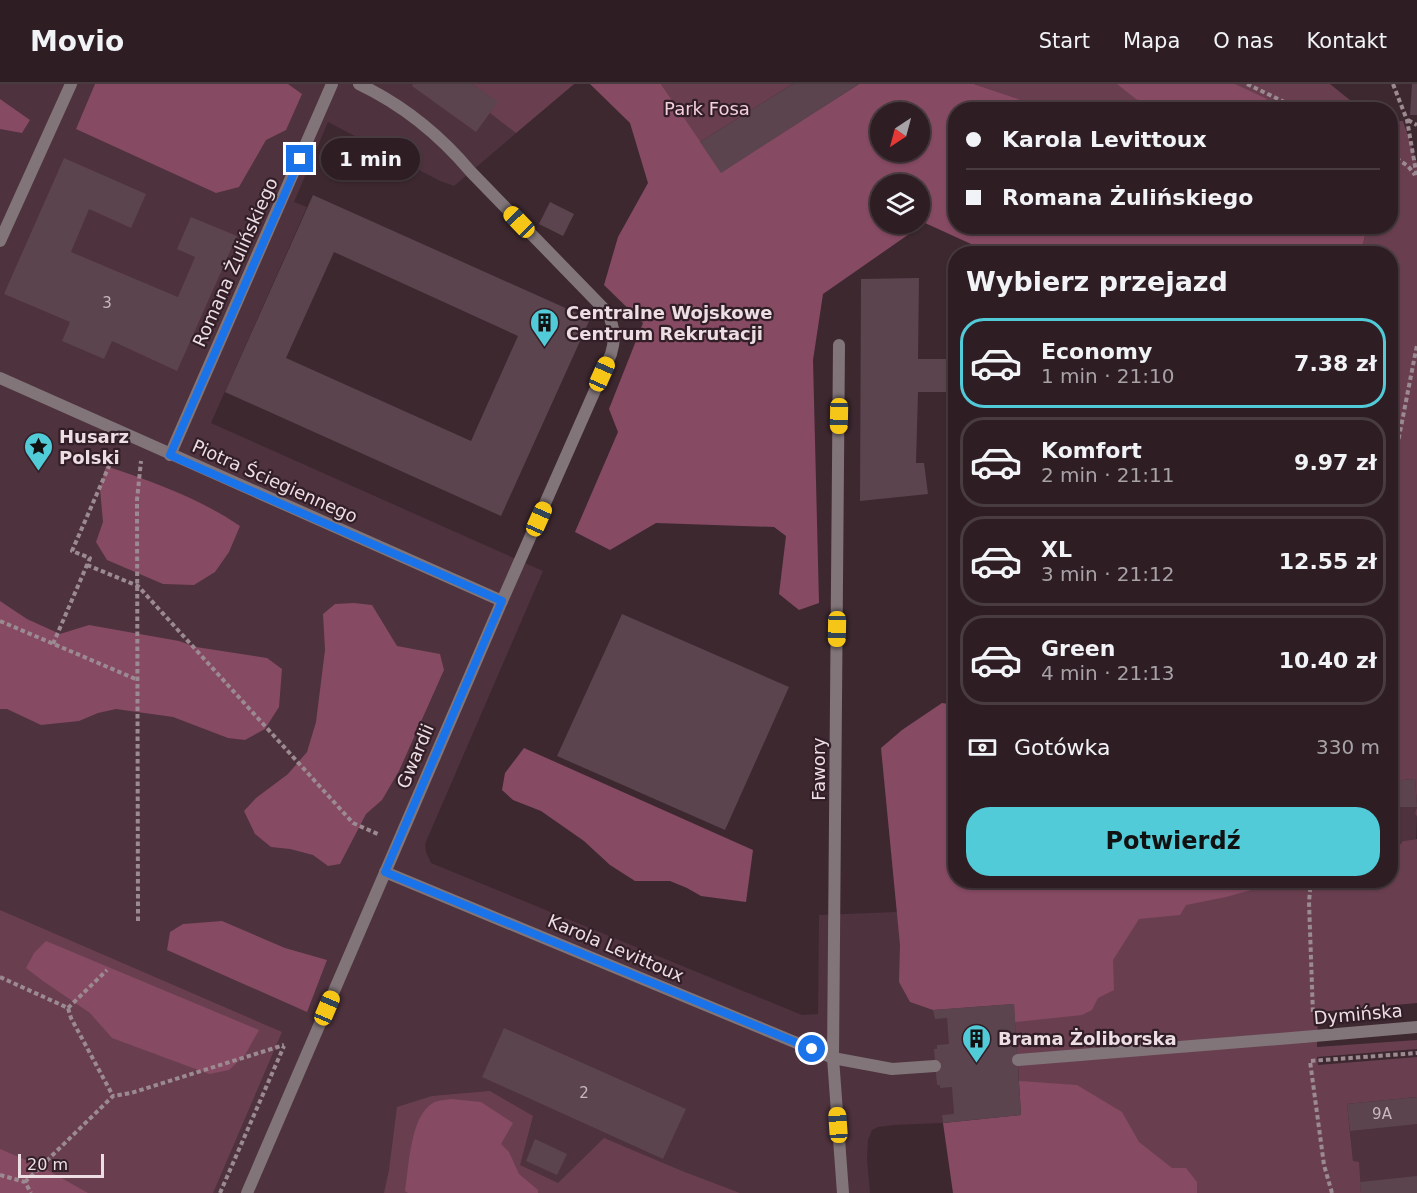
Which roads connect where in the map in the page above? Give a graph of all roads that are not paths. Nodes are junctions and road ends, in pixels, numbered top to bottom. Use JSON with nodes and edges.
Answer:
{"nodes":[{"id":1,"x":71,"y":84,"type":"edge"},
{"id":2,"x":332,"y":84,"type":"edge"},
{"id":3,"x":359,"y":84,"type":"edge"},
{"id":4,"x":0,"y":241,"type":"edge"},
{"id":5,"x":839,"y":345,"type":"dead end"},
{"id":6,"x":0,"y":378,"type":"edge"},
{"id":7,"x":170,"y":455,"type":"junction"},
{"id":8,"x":502,"y":601,"type":"junction"},
{"id":9,"x":385,"y":872,"type":"junction"},
{"id":10,"x":1417,"y":1027,"type":"edge"},
{"id":11,"x":833,"y":1058,"type":"junction"},
{"id":12,"x":1018,"y":1060,"type":"dead end"},
{"id":13,"x":935,"y":1066,"type":"dead end"},
{"id":14,"x":247,"y":1193,"type":"edge"},
{"id":15,"x":843,"y":1193,"type":"edge"}],
"edges":[{"from":1,"to":4,"type":"street"},
{"from":2,"to":7,"type":"street","name":"Romana Żulińskiego"},
{"from":3,"to":8,"type":"street","name":"Gwardii"},
{"from":5,"to":11,"type":"street","name":"Fawory"},
{"from":6,"to":7,"type":"street","name":"Piotra Ściegiennego"},
{"from":7,"to":8,"type":"street","name":"Piotra Ściegiennego"},
{"from":8,"to":9,"type":"street","name":"Gwardii"},
{"from":9,"to":11,"type":"street","name":"Karola Levittoux"},
{"from":9,"to":14,"type":"street","name":"Gwardii"},
{"from":10,"to":12,"type":"street","name":"Dymińska"},
{"from":11,"to":13,"type":"street"},
{"from":11,"to":15,"type":"street","name":"Fawory"}]}
